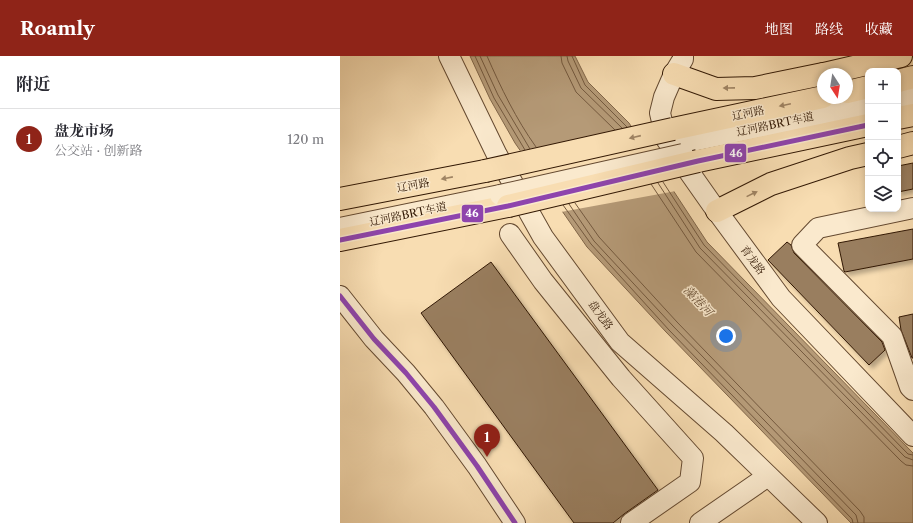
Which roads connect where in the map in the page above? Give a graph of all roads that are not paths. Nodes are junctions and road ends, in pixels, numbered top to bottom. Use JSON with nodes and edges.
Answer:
{"nodes":[{"id":1,"x":450,"y":56,"type":"edge"},
{"id":2,"x":901,"y":56,"type":"edge"},
{"id":3,"x":678,"y":65,"type":"edge"},
{"id":4,"x":849,"y":68,"type":"edge"},
{"id":5,"x":817,"y":75,"type":"edge"},
{"id":6,"x":913,"y":78,"type":"edge"},
{"id":7,"x":901,"y":80,"type":"edge"},
{"id":8,"x":865,"y":88,"type":"edge"},
{"id":9,"x":853,"y":91,"type":"edge"},
{"id":10,"x":913,"y":96,"type":"edge"},
{"id":11,"x":901,"y":98,"type":"edge"},
{"id":12,"x":817,"y":99,"type":"edge"},
{"id":13,"x":913,"y":105,"type":"edge"},
{"id":14,"x":865,"y":106,"type":"edge"},
{"id":15,"x":901,"y":107,"type":"edge"},
{"id":16,"x":913,"y":115,"type":"edge"},
{"id":17,"x":865,"y":116,"type":"edge"},
{"id":18,"x":901,"y":117,"type":"edge"},
{"id":19,"x":865,"y":125,"type":"edge"},
{"id":20,"x":913,"y":143,"type":"edge"},
{"id":21,"x":686,"y":146,"type":"junction"},
{"id":22,"x":901,"y":146,"type":"edge"},
{"id":23,"x":865,"y":155,"type":"edge"},
{"id":24,"x":496,"y":189,"type":"junction"},
{"id":25,"x":340,"y":199,"type":"edge"},
{"id":26,"x":913,"y":208,"type":"edge"},
{"id":27,"x":717,"y":211,"type":"junction"},
{"id":28,"x":340,"y":218,"type":"edge"},
{"id":29,"x":340,"y":228,"type":"edge"},
{"id":30,"x":510,"y":234,"type":"dead end"},
{"id":31,"x":340,"y":240,"type":"edge"},
{"id":32,"x":340,"y":296,"type":"edge"},
{"id":33,"x":913,"y":390,"type":"edge"},
{"id":34,"x":913,"y":436,"type":"edge"},
{"id":35,"x":768,"y":476,"type":"junction"},
{"id":36,"x":515,"y":523,"type":"edge"},
{"id":37,"x":630,"y":523,"type":"edge"},
{"id":38,"x":700,"y":523,"type":"edge"},
{"id":39,"x":817,"y":523,"type":"edge"}],
"edges":[{"from":1,"to":35,"type":"street","name":"盘龙路"},
{"from":2,"to":4,"type":"main road"},
{"from":5,"to":3,"type":"main road","one_way":true},
{"from":3,"to":27,"type":"street","name":"育龙路"},
{"from":6,"to":7,"type":"main road"},
{"from":8,"to":9,"type":"main road"},
{"from":10,"to":11,"type":"street"},
{"from":12,"to":21,"type":"main road","name":"辽河路","one_way":true},
{"from":13,"to":15,"type":"street"},
{"from":14,"to":21,"type":"street","name":"辽河路BRT车道"},
{"from":16,"to":18,"type":"main road"},
{"from":17,"to":21,"type":"street","name":"辽河路BRT车道"},
{"from":19,"to":21,"type":"main road"},
{"from":20,"to":22,"type":"main road"},
{"from":21,"to":24,"type":"main road","bridge":true},
{"from":21,"to":24,"type":"main road","one_way":true,"bridge":true},
{"from":27,"to":23,"type":"main road","one_way":true},
{"from":24,"to":25,"type":"main road","name":"辽河路","one_way":true},
{"from":24,"to":28,"type":"street","name":"辽河路BRT车道"},
{"from":24,"to":29,"type":"street","name":"辽河路BRT车道"},
{"from":24,"to":31,"type":"main road"},
{"from":26,"to":33,"type":"street"},
{"from":27,"to":34,"type":"street","name":"育龙路"},
{"from":30,"to":37,"type":"street"},
{"from":32,"to":36,"type":"street"},
{"from":35,"to":38,"type":"street"},
{"from":35,"to":39,"type":"street","name":"盘龙路"}]}
